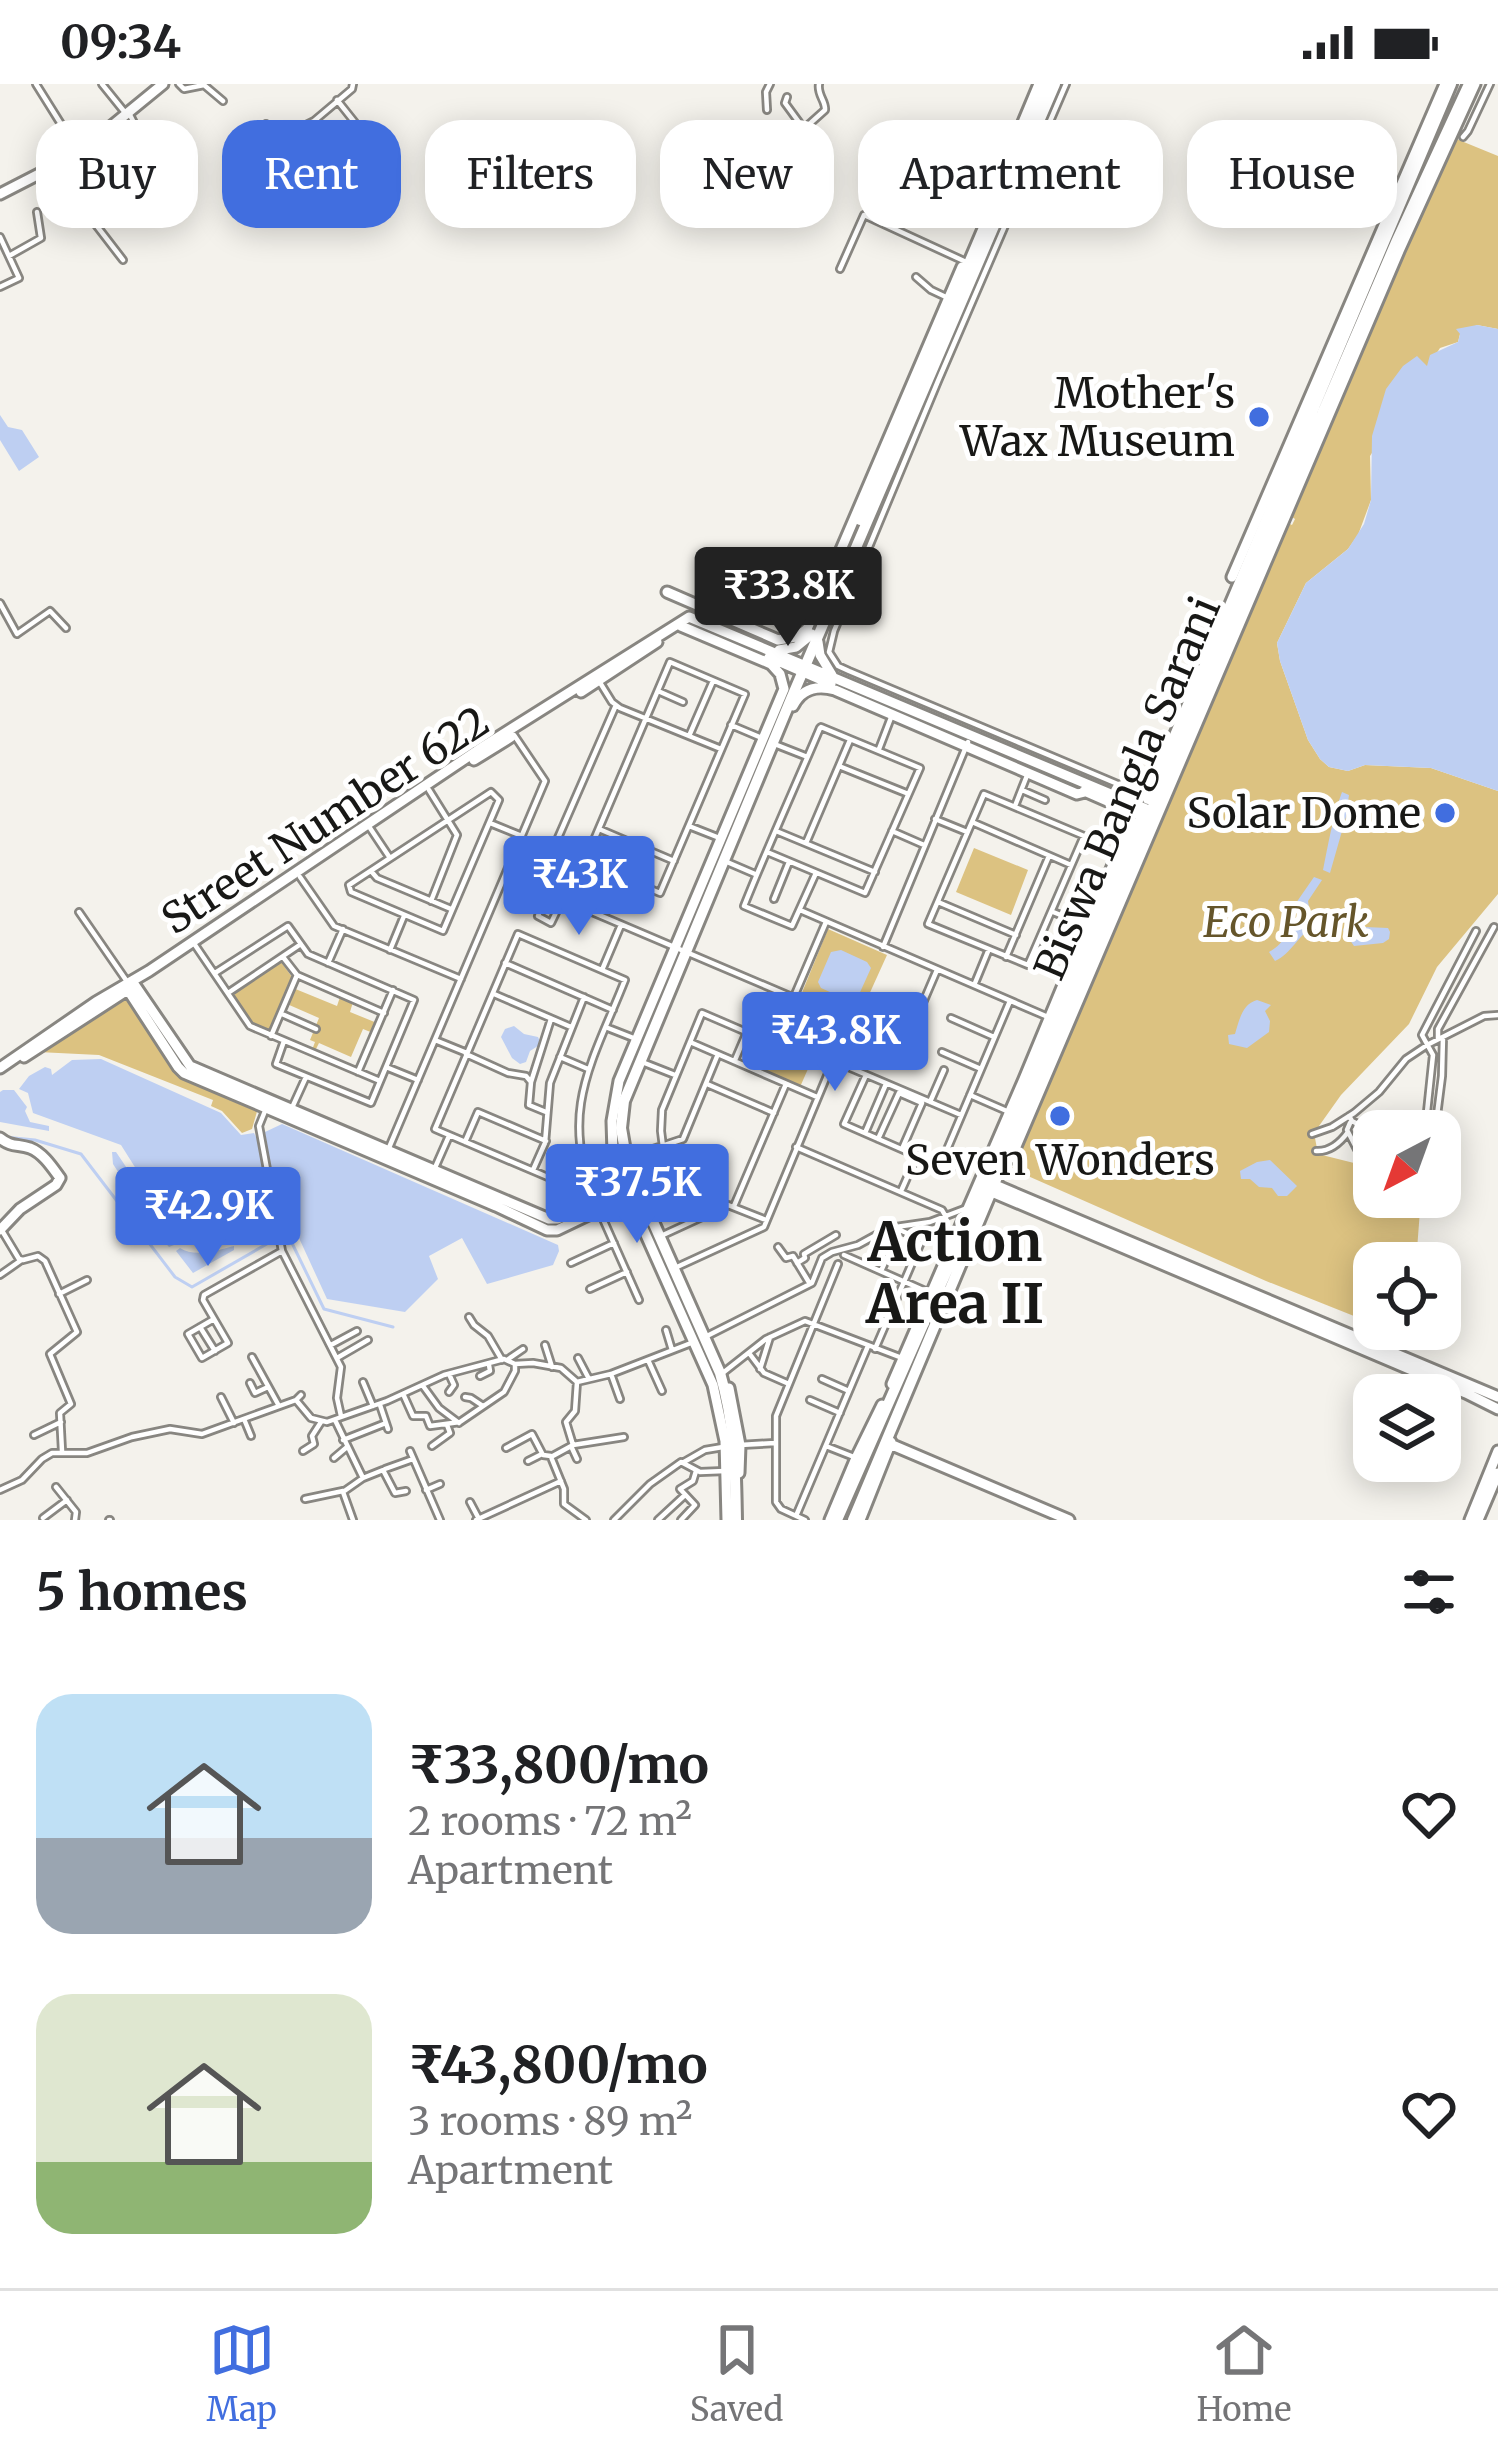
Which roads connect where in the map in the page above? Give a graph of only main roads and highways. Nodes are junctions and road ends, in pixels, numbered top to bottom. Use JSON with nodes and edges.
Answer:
{"nodes":[{"id":1,"x":1042,"y":84,"type":"edge"},
{"id":2,"x":1055,"y":84,"type":"edge"},
{"id":3,"x":1448,"y":84,"type":"edge"},
{"id":4,"x":1472,"y":84,"type":"edge"},
{"id":5,"x":815,"y":635,"type":"junction"},
{"id":6,"x":1146,"y":813,"type":"junction"},
{"id":7,"x":682,"y":951,"type":"junction"},
{"id":8,"x":702,"y":1338,"type":"junction"},
{"id":9,"x":733,"y":1520,"type":"edge"},
{"id":10,"x":834,"y":1520,"type":"edge"},
{"id":11,"x":857,"y":1520,"type":"edge"}],
"edges":[{"from":1,"to":5,"type":"main road"},
{"from":2,"to":5,"type":"main road"},
{"from":3,"to":6,"type":"main road","name":"Biswa Bangla Sarani"},
{"from":4,"to":6,"type":"main road","name":"Biswa Bangla Sarani"},
{"from":5,"to":7,"type":"main road"},
{"from":6,"to":10,"type":"main road","name":"Biswa Bangla Sarani"},
{"from":6,"to":11,"type":"main road","name":"Biswa Bangla Sarani"},
{"from":7,"to":8,"type":"main road"},
{"from":7,"to":8,"type":"main road"},
{"from":8,"to":9,"type":"main road"}]}
